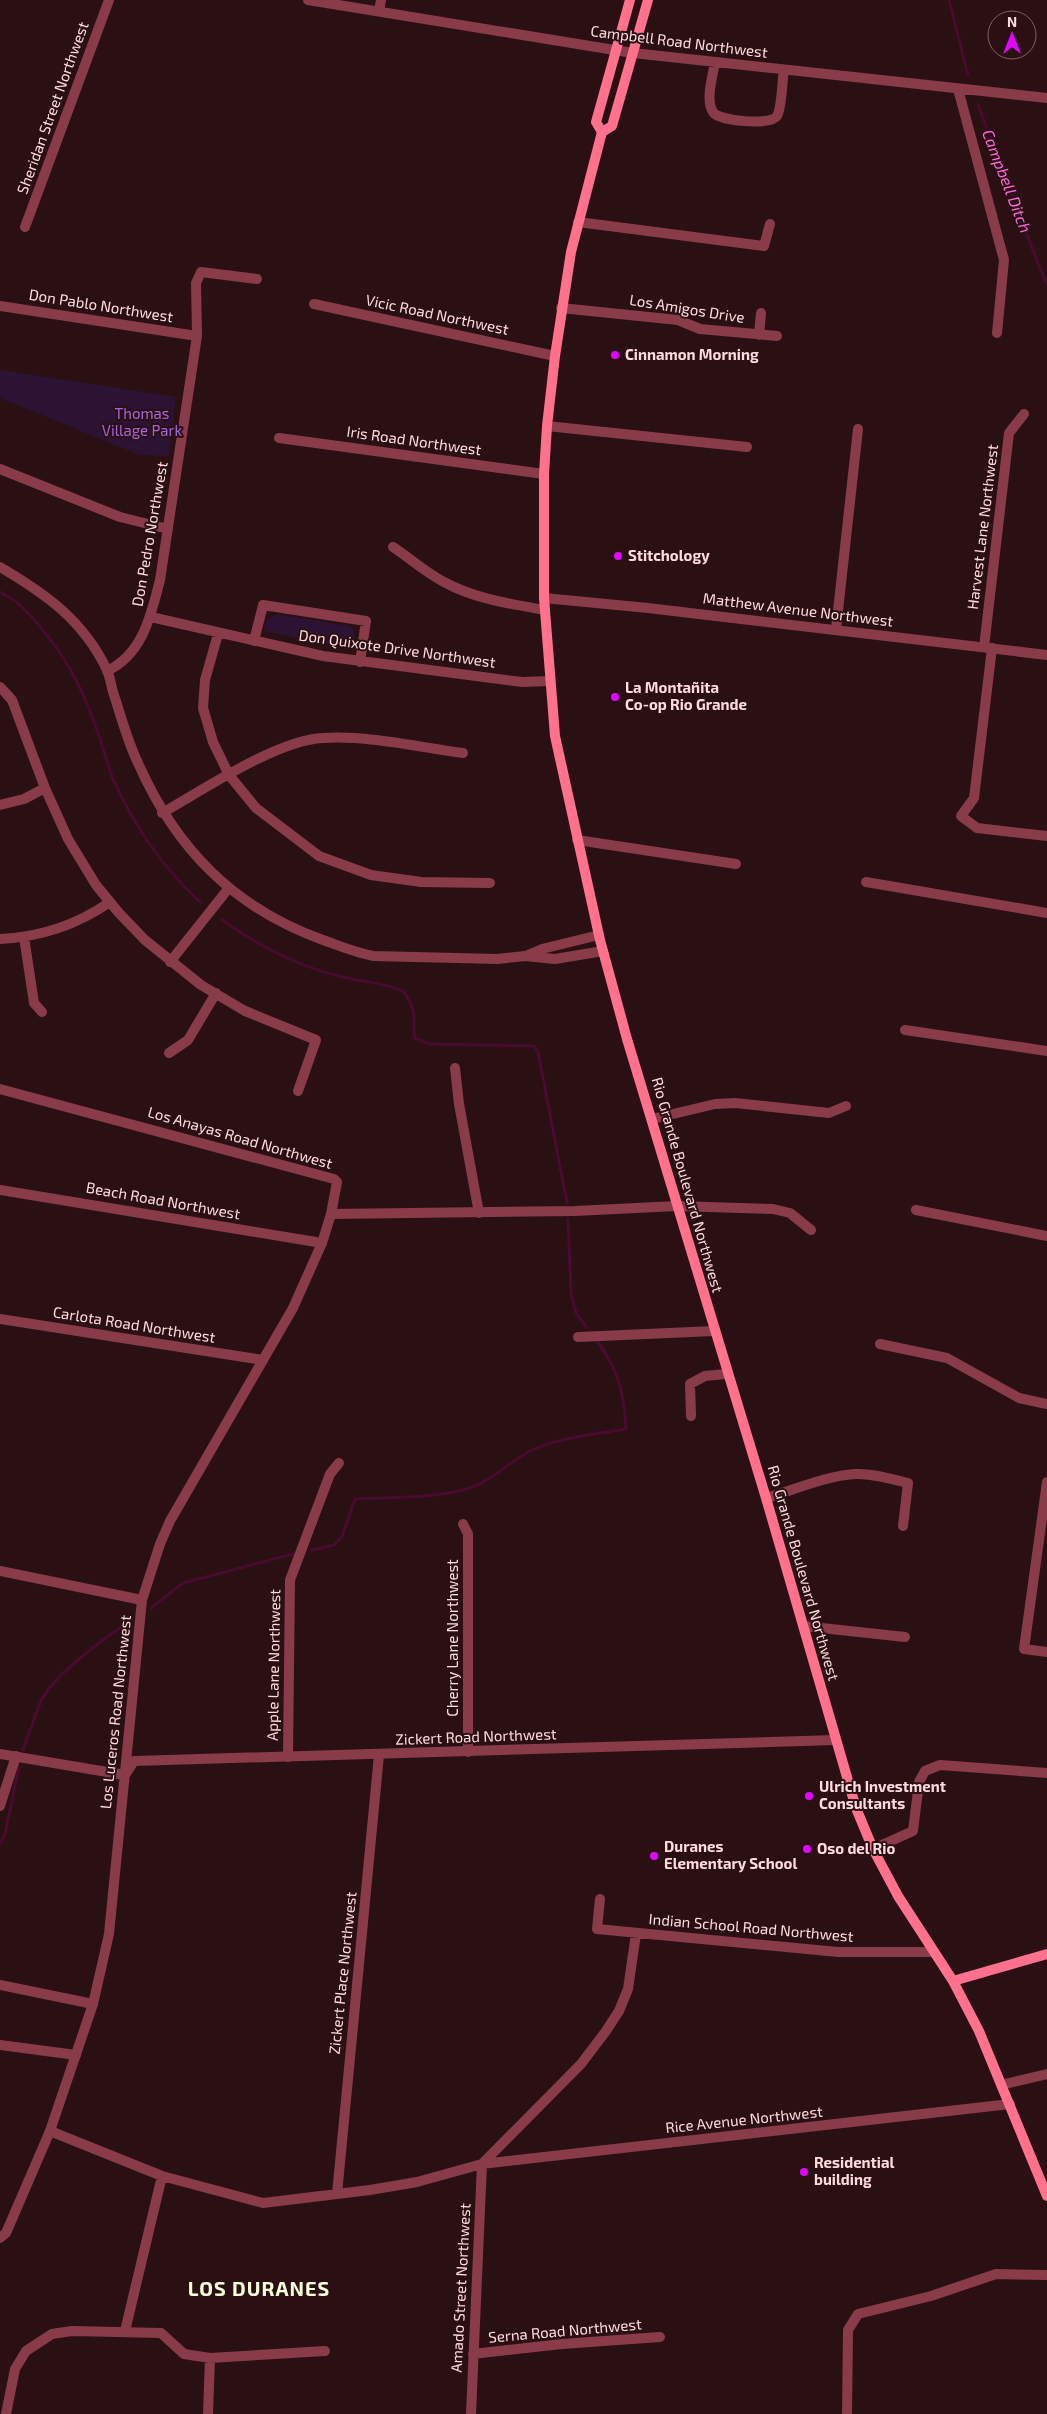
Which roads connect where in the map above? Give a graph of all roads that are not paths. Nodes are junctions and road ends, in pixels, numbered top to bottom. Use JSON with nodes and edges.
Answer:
{"nodes":[{"id":1,"x":109,"y":0,"type":"edge"},
{"id":2,"x":308,"y":0,"type":"edge"},
{"id":3,"x":381,"y":0,"type":"edge"},
{"id":4,"x":630,"y":0,"type":"edge"},
{"id":5,"x":648,"y":0,"type":"edge"},
{"id":6,"x":379,"y":11,"type":"junction"},
{"id":7,"x":617,"y":50,"type":"junction"},
{"id":8,"x":633,"y":53,"type":"junction"},
{"id":9,"x":715,"y":62,"type":"junction"},
{"id":10,"x":784,"y":70,"type":"junction"},
{"id":11,"x":958,"y":90,"type":"junction"},
{"id":12,"x":1047,"y":98,"type":"edge"},
{"id":13,"x":602,"y":132,"type":"junction"},
{"id":14,"x":578,"y":222,"type":"junction"},
{"id":15,"x":770,"y":224,"type":"dead end"},
{"id":16,"x":25,"y":227,"type":"dead end"},
{"id":17,"x":257,"y":279,"type":"dead end"},
{"id":18,"x":314,"y":304,"type":"dead end"},
{"id":19,"x":0,"y":306,"type":"edge"},
{"id":20,"x":562,"y":308,"type":"junction"},
{"id":21,"x":761,"y":313,"type":"dead end"},
{"id":22,"x":997,"y":333,"type":"dead end"},
{"id":23,"x":759,"y":335,"type":"junction"},
{"id":24,"x":197,"y":336,"type":"junction"},
{"id":25,"x":777,"y":336,"type":"dead end"},
{"id":26,"x":554,"y":356,"type":"junction"},
{"id":27,"x":1024,"y":414,"type":"dead end"},
{"id":28,"x":547,"y":426,"type":"junction"},
{"id":29,"x":858,"y":429,"type":"dead end"},
{"id":30,"x":279,"y":438,"type":"dead end"},
{"id":31,"x":747,"y":447,"type":"dead end"},
{"id":32,"x":0,"y":469,"type":"edge"},
{"id":33,"x":544,"y":474,"type":"junction"},
{"id":34,"x":168,"y":529,"type":"junction"},
{"id":35,"x":393,"y":547,"type":"dead end"},
{"id":36,"x":0,"y":567,"type":"edge"},
{"id":37,"x":544,"y":598,"type":"junction"},
{"id":38,"x":545,"y":610,"type":"junction"},
{"id":39,"x":151,"y":617,"type":"junction"},
{"id":40,"x":183,"y":625,"type":"joint"},
{"id":41,"x":836,"y":629,"type":"junction"},
{"id":42,"x":218,"y":634,"type":"junction"},
{"id":43,"x":254,"y":641,"type":"junction"},
{"id":44,"x":988,"y":648,"type":"junction"},
{"id":45,"x":1047,"y":655,"type":"edge"},
{"id":46,"x":360,"y":662,"type":"junction"},
{"id":47,"x":108,"y":671,"type":"junction"},
{"id":48,"x":550,"y":681,"type":"junction"},
{"id":49,"x":0,"y":687,"type":"edge"},
{"id":50,"x":463,"y":753,"type":"dead end"},
{"id":51,"x":229,"y":775,"type":"junction"},
{"id":52,"x":45,"y":788,"type":"junction"},
{"id":53,"x":0,"y":805,"type":"edge"},
{"id":54,"x":162,"y":813,"type":"junction"},
{"id":55,"x":1047,"y":836,"type":"edge"},
{"id":56,"x":577,"y":840,"type":"junction"},
{"id":57,"x":736,"y":864,"type":"dead end"},
{"id":58,"x":866,"y":882,"type":"dead end"},
{"id":59,"x":490,"y":883,"type":"dead end"},
{"id":60,"x":228,"y":889,"type":"junction"},
{"id":61,"x":110,"y":902,"type":"junction"},
{"id":62,"x":1047,"y":913,"type":"edge"},
{"id":63,"x":599,"y":935,"type":"junction"},
{"id":64,"x":24,"y":937,"type":"junction"},
{"id":65,"x":0,"y":938,"type":"edge"},
{"id":66,"x":603,"y":951,"type":"junction"},
{"id":67,"x":525,"y":956,"type":"junction"},
{"id":68,"x":170,"y":962,"type":"junction"},
{"id":69,"x":216,"y":993,"type":"junction"},
{"id":70,"x":42,"y":1012,"type":"dead end"},
{"id":71,"x":905,"y":1030,"type":"dead end"},
{"id":72,"x":1047,"y":1051,"type":"edge"},
{"id":73,"x":169,"y":1052,"type":"dead end"},
{"id":74,"x":455,"y":1068,"type":"dead end"},
{"id":75,"x":0,"y":1089,"type":"edge"},
{"id":76,"x":298,"y":1091,"type":"dead end"},
{"id":77,"x":846,"y":1106,"type":"dead end"},
{"id":78,"x":652,"y":1118,"type":"junction"},
{"id":79,"x":0,"y":1190,"type":"edge"},
{"id":80,"x":678,"y":1206,"type":"junction"},
{"id":81,"x":916,"y":1210,"type":"dead end"},
{"id":82,"x":479,"y":1213,"type":"junction"},
{"id":83,"x":332,"y":1214,"type":"junction"},
{"id":84,"x":811,"y":1230,"type":"dead end"},
{"id":85,"x":1047,"y":1236,"type":"edge"},
{"id":86,"x":322,"y":1243,"type":"junction"},
{"id":87,"x":0,"y":1319,"type":"edge"},
{"id":88,"x":714,"y":1330,"type":"junction"},
{"id":89,"x":578,"y":1337,"type":"dead end"},
{"id":90,"x":880,"y":1344,"type":"dead end"},
{"id":91,"x":263,"y":1360,"type":"junction"},
{"id":92,"x":726,"y":1374,"type":"junction"},
{"id":93,"x":1047,"y":1404,"type":"edge"},
{"id":94,"x":691,"y":1416,"type":"dead end"},
{"id":95,"x":339,"y":1463,"type":"dead end"},
{"id":96,"x":1047,"y":1482,"type":"edge"},
{"id":97,"x":1046,"y":1494,"type":"edge"},
{"id":98,"x":766,"y":1498,"type":"junction"},
{"id":99,"x":463,"y":1524,"type":"dead end"},
{"id":100,"x":903,"y":1526,"type":"dead end"},
{"id":101,"x":0,"y":1572,"type":"edge"},
{"id":102,"x":142,"y":1600,"type":"junction"},
{"id":103,"x":803,"y":1626,"type":"junction"},
{"id":104,"x":906,"y":1637,"type":"dead end"},
{"id":105,"x":1047,"y":1652,"type":"edge"},
{"id":106,"x":836,"y":1740,"type":"junction"},
{"id":107,"x":468,"y":1752,"type":"junction"},
{"id":108,"x":0,"y":1754,"type":"edge"},
{"id":109,"x":379,"y":1755,"type":"junction"},
{"id":110,"x":16,"y":1756,"type":"junction"},
{"id":111,"x":288,"y":1757,"type":"junction"},
{"id":112,"x":1047,"y":1773,"type":"edge"},
{"id":113,"x":125,"y":1775,"type":"junction"},
{"id":114,"x":0,"y":1806,"type":"edge"},
{"id":115,"x":873,"y":1850,"type":"junction"},
{"id":116,"x":600,"y":1899,"type":"dead end"},
{"id":117,"x":636,"y":1934,"type":"junction"},
{"id":118,"x":934,"y":1952,"type":"junction"},
{"id":119,"x":1047,"y":1954,"type":"edge"},
{"id":120,"x":953,"y":1981,"type":"junction"},
{"id":121,"x":0,"y":1985,"type":"edge"},
{"id":122,"x":93,"y":2004,"type":"junction"},
{"id":123,"x":0,"y":2046,"type":"edge"},
{"id":124,"x":76,"y":2055,"type":"junction"},
{"id":125,"x":1047,"y":2074,"type":"edge"},
{"id":126,"x":1001,"y":2085,"type":"junction"},
{"id":127,"x":1010,"y":2104,"type":"junction"},
{"id":128,"x":50,"y":2131,"type":"junction"},
{"id":129,"x":482,"y":2164,"type":"junction"},
{"id":130,"x":162,"y":2176,"type":"junction"},
{"id":131,"x":337,"y":2194,"type":"junction"},
{"id":132,"x":1047,"y":2196,"type":"edge"},
{"id":133,"x":0,"y":2238,"type":"edge"},
{"id":134,"x":1047,"y":2275,"type":"edge"},
{"id":135,"x":125,"y":2331,"type":"junction"},
{"id":136,"x":660,"y":2337,"type":"dead end"},
{"id":137,"x":324,"y":2351,"type":"dead end"},
{"id":138,"x":473,"y":2354,"type":"junction"},
{"id":139,"x":210,"y":2358,"type":"junction"},
{"id":140,"x":6,"y":2414,"type":"edge"},
{"id":141,"x":208,"y":2414,"type":"edge"},
{"id":142,"x":471,"y":2414,"type":"edge"},
{"id":143,"x":846,"y":2414,"type":"edge"}],
"edges":[{"from":1,"to":16,"type":"street","name":"Sheridan Street Northwest"},
{"from":2,"to":6,"type":"street","name":"Campbell Road Northwest"},
{"from":3,"to":6,"type":"street"},
{"from":4,"to":7,"type":"main road","name":"Rio Grande Boulevard Northwest"},
{"from":5,"to":8,"type":"main road","name":"Rio Grande Boulevard Northwest"},
{"from":6,"to":7,"type":"street","name":"Campbell Road Northwest"},
{"from":7,"to":8,"type":"street","name":"Campbell Road Northwest"},
{"from":7,"to":13,"type":"main road","name":"Rio Grande Boulevard Northwest"},
{"from":8,"to":9,"type":"street","name":"Campbell Road Northwest"},
{"from":8,"to":13,"type":"main road","name":"Rio Grande Boulevard Northwest"},
{"from":9,"to":10,"type":"street","name":"Campbell Road Northwest"},
{"from":9,"to":10,"type":"street"},
{"from":10,"to":11,"type":"street","name":"Campbell Road Northwest"},
{"from":11,"to":12,"type":"street","name":"Campbell Road Northwest"},
{"from":11,"to":22,"type":"street"},
{"from":13,"to":14,"type":"main road","name":"Rio Grande Boulevard Northwest"},
{"from":14,"to":15,"type":"street"},
{"from":14,"to":20,"type":"main road","name":"Rio Grande Boulevard Northwest"},
{"from":17,"to":24,"type":"street","name":"Don Pedro Northwest"},
{"from":18,"to":26,"type":"street","name":"Vicic Road Northwest"},
{"from":19,"to":24,"type":"street","name":"Don Pablo Northwest"},
{"from":20,"to":23,"type":"street","name":"Los Amigos Drive"},
{"from":20,"to":26,"type":"main road","name":"Rio Grande Boulevard Northwest"},
{"from":21,"to":23,"type":"street"},
{"from":23,"to":25,"type":"street","name":"Los Amigos Drive"},
{"from":24,"to":34,"type":"street","name":"Don Pedro Northwest"},
{"from":26,"to":28,"type":"main road","name":"Rio Grande Boulevard Northwest"},
{"from":27,"to":44,"type":"street","name":"Harvest Lane Northwest"},
{"from":28,"to":31,"type":"street"},
{"from":28,"to":33,"type":"main road","name":"Rio Grande Boulevard Northwest"},
{"from":29,"to":41,"type":"street"},
{"from":30,"to":33,"type":"street","name":"Iris Road Northwest"},
{"from":32,"to":34,"type":"street"},
{"from":33,"to":37,"type":"main road","name":"Rio Grande Boulevard Northwest"},
{"from":34,"to":39,"type":"street","name":"Don Pedro Northwest"},
{"from":35,"to":38,"type":"street"},
{"from":36,"to":47,"type":"street"},
{"from":37,"to":38,"type":"main road","name":"Rio Grande Boulevard Northwest"},
{"from":37,"to":41,"type":"street","name":"Matthew Avenue Northwest"},
{"from":38,"to":48,"type":"main road","name":"Rio Grande Boulevard Northwest"},
{"from":39,"to":40,"type":"street","name":"Don Pedro Northwest"},
{"from":39,"to":47,"type":"street"},
{"from":40,"to":42,"type":"street","name":"Don Quixote Drive Northwest"},
{"from":41,"to":44,"type":"street","name":"Matthew Avenue Northwest"},
{"from":42,"to":43,"type":"street","name":"Don Quixote Drive Northwest"},
{"from":42,"to":51,"type":"street"},
{"from":43,"to":46,"type":"street","name":"Don Quixote Drive Northwest"},
{"from":43,"to":46,"type":"street"},
{"from":44,"to":45,"type":"street","name":"Matthew Avenue Northwest"},
{"from":44,"to":55,"type":"street","name":"Harvest Lane Northwest"},
{"from":46,"to":48,"type":"street","name":"Don Quixote Drive Northwest"},
{"from":47,"to":54,"type":"street"},
{"from":48,"to":56,"type":"main road","name":"Rio Grande Boulevard Northwest"},
{"from":49,"to":52,"type":"street"},
{"from":50,"to":51,"type":"street"},
{"from":51,"to":54,"type":"street"},
{"from":51,"to":59,"type":"street"},
{"from":52,"to":53,"type":"street"},
{"from":52,"to":61,"type":"street"},
{"from":54,"to":60,"type":"street"},
{"from":56,"to":57,"type":"street"},
{"from":56,"to":63,"type":"main road","name":"Rio Grande Boulevard Northwest"},
{"from":58,"to":62,"type":"street"},
{"from":60,"to":67,"type":"street"},
{"from":60,"to":68,"type":"street"},
{"from":61,"to":64,"type":"street"},
{"from":61,"to":68,"type":"street"},
{"from":63,"to":66,"type":"main road","name":"Rio Grande Boulevard Northwest"},
{"from":63,"to":67,"type":"street"},
{"from":64,"to":65,"type":"street"},
{"from":64,"to":70,"type":"street"},
{"from":66,"to":67,"type":"street"},
{"from":66,"to":78,"type":"main road","name":"Rio Grande Boulevard Northwest"},
{"from":68,"to":69,"type":"street"},
{"from":69,"to":73,"type":"street"},
{"from":69,"to":76,"type":"street"},
{"from":71,"to":72,"type":"street"},
{"from":74,"to":82,"type":"street"},
{"from":75,"to":83,"type":"street","name":"Los Anayas Road Northwest"},
{"from":77,"to":78,"type":"street"},
{"from":78,"to":80,"type":"main road","name":"Rio Grande Boulevard Northwest"},
{"from":79,"to":86,"type":"street","name":"Beach Road Northwest"},
{"from":80,"to":82,"type":"street"},
{"from":80,"to":84,"type":"street"},
{"from":80,"to":88,"type":"main road","name":"Rio Grande Boulevard Northwest"},
{"from":81,"to":85,"type":"street"},
{"from":82,"to":83,"type":"street"},
{"from":83,"to":86,"type":"street","name":"Los Luceros Road Northwest"},
{"from":86,"to":91,"type":"street","name":"Los Luceros Road Northwest"},
{"from":87,"to":91,"type":"street","name":"Carlota Road Northwest"},
{"from":88,"to":89,"type":"street"},
{"from":88,"to":92,"type":"main road","name":"Rio Grande Boulevard Northwest"},
{"from":90,"to":93,"type":"street"},
{"from":91,"to":102,"type":"street","name":"Los Luceros Road Northwest"},
{"from":92,"to":94,"type":"street"},
{"from":92,"to":98,"type":"main road","name":"Rio Grande Boulevard Northwest"},
{"from":95,"to":111,"type":"street","name":"Apple Lane Northwest"},
{"from":96,"to":97,"type":"street"},
{"from":97,"to":105,"type":"street"},
{"from":98,"to":100,"type":"street"},
{"from":98,"to":103,"type":"main road","name":"Rio Grande Boulevard Northwest"},
{"from":99,"to":107,"type":"street","name":"Cherry Lane Northwest"},
{"from":101,"to":102,"type":"street"},
{"from":102,"to":113,"type":"street","name":"Los Luceros Road Northwest"},
{"from":103,"to":104,"type":"street"},
{"from":103,"to":106,"type":"main road","name":"Rio Grande Boulevard Northwest"},
{"from":106,"to":107,"type":"street","name":"Zickert Road Northwest"},
{"from":106,"to":115,"type":"main road","name":"Rio Grande Boulevard Northwest"},
{"from":107,"to":109,"type":"street","name":"Zickert Road Northwest"},
{"from":108,"to":110,"type":"street"},
{"from":109,"to":111,"type":"street","name":"Zickert Road Northwest"},
{"from":109,"to":131,"type":"street","name":"Zickert Place Northwest"},
{"from":110,"to":113,"type":"street"},
{"from":110,"to":114,"type":"street"},
{"from":111,"to":113,"type":"street","name":"Zickert Road Northwest"},
{"from":112,"to":115,"type":"street"},
{"from":113,"to":122,"type":"street","name":"Los Luceros Road Northwest"},
{"from":115,"to":118,"type":"main road","name":"Rio Grande Boulevard Northwest"},
{"from":116,"to":117,"type":"street","name":"Indian School Road Northwest"},
{"from":117,"to":118,"type":"street","name":"Indian School Road Northwest"},
{"from":117,"to":129,"type":"street"},
{"from":118,"to":120,"type":"main road","name":"Rio Grande Boulevard Northwest"},
{"from":119,"to":120,"type":"main road"},
{"from":120,"to":126,"type":"main road","name":"Rio Grande Boulevard Northwest"},
{"from":121,"to":122,"type":"street"},
{"from":122,"to":124,"type":"street","name":"Los Luceros Road Northwest"},
{"from":123,"to":124,"type":"street"},
{"from":124,"to":128,"type":"street","name":"Los Luceros Road Northwest"},
{"from":125,"to":126,"type":"street"},
{"from":126,"to":127,"type":"main road","name":"Rio Grande Boulevard Northwest"},
{"from":127,"to":129,"type":"street","name":"Rice Avenue Northwest"},
{"from":127,"to":132,"type":"main road","name":"Rio Grande Boulevard Northwest"},
{"from":128,"to":130,"type":"street","name":"Rice Avenue Northwest"},
{"from":128,"to":133,"type":"street","name":"Los Luceros Road Northwest"},
{"from":129,"to":131,"type":"street","name":"Rice Avenue Northwest"},
{"from":129,"to":138,"type":"street","name":"Amado Street Northwest"},
{"from":130,"to":131,"type":"street","name":"Rice Avenue Northwest"},
{"from":130,"to":135,"type":"street"},
{"from":134,"to":143,"type":"street"},
{"from":135,"to":139,"type":"street"},
{"from":135,"to":140,"type":"street"},
{"from":136,"to":138,"type":"street","name":"Serna Road Northwest"},
{"from":137,"to":139,"type":"street"},
{"from":138,"to":142,"type":"street","name":"Amado Street Northwest"},
{"from":139,"to":141,"type":"street"}]}
